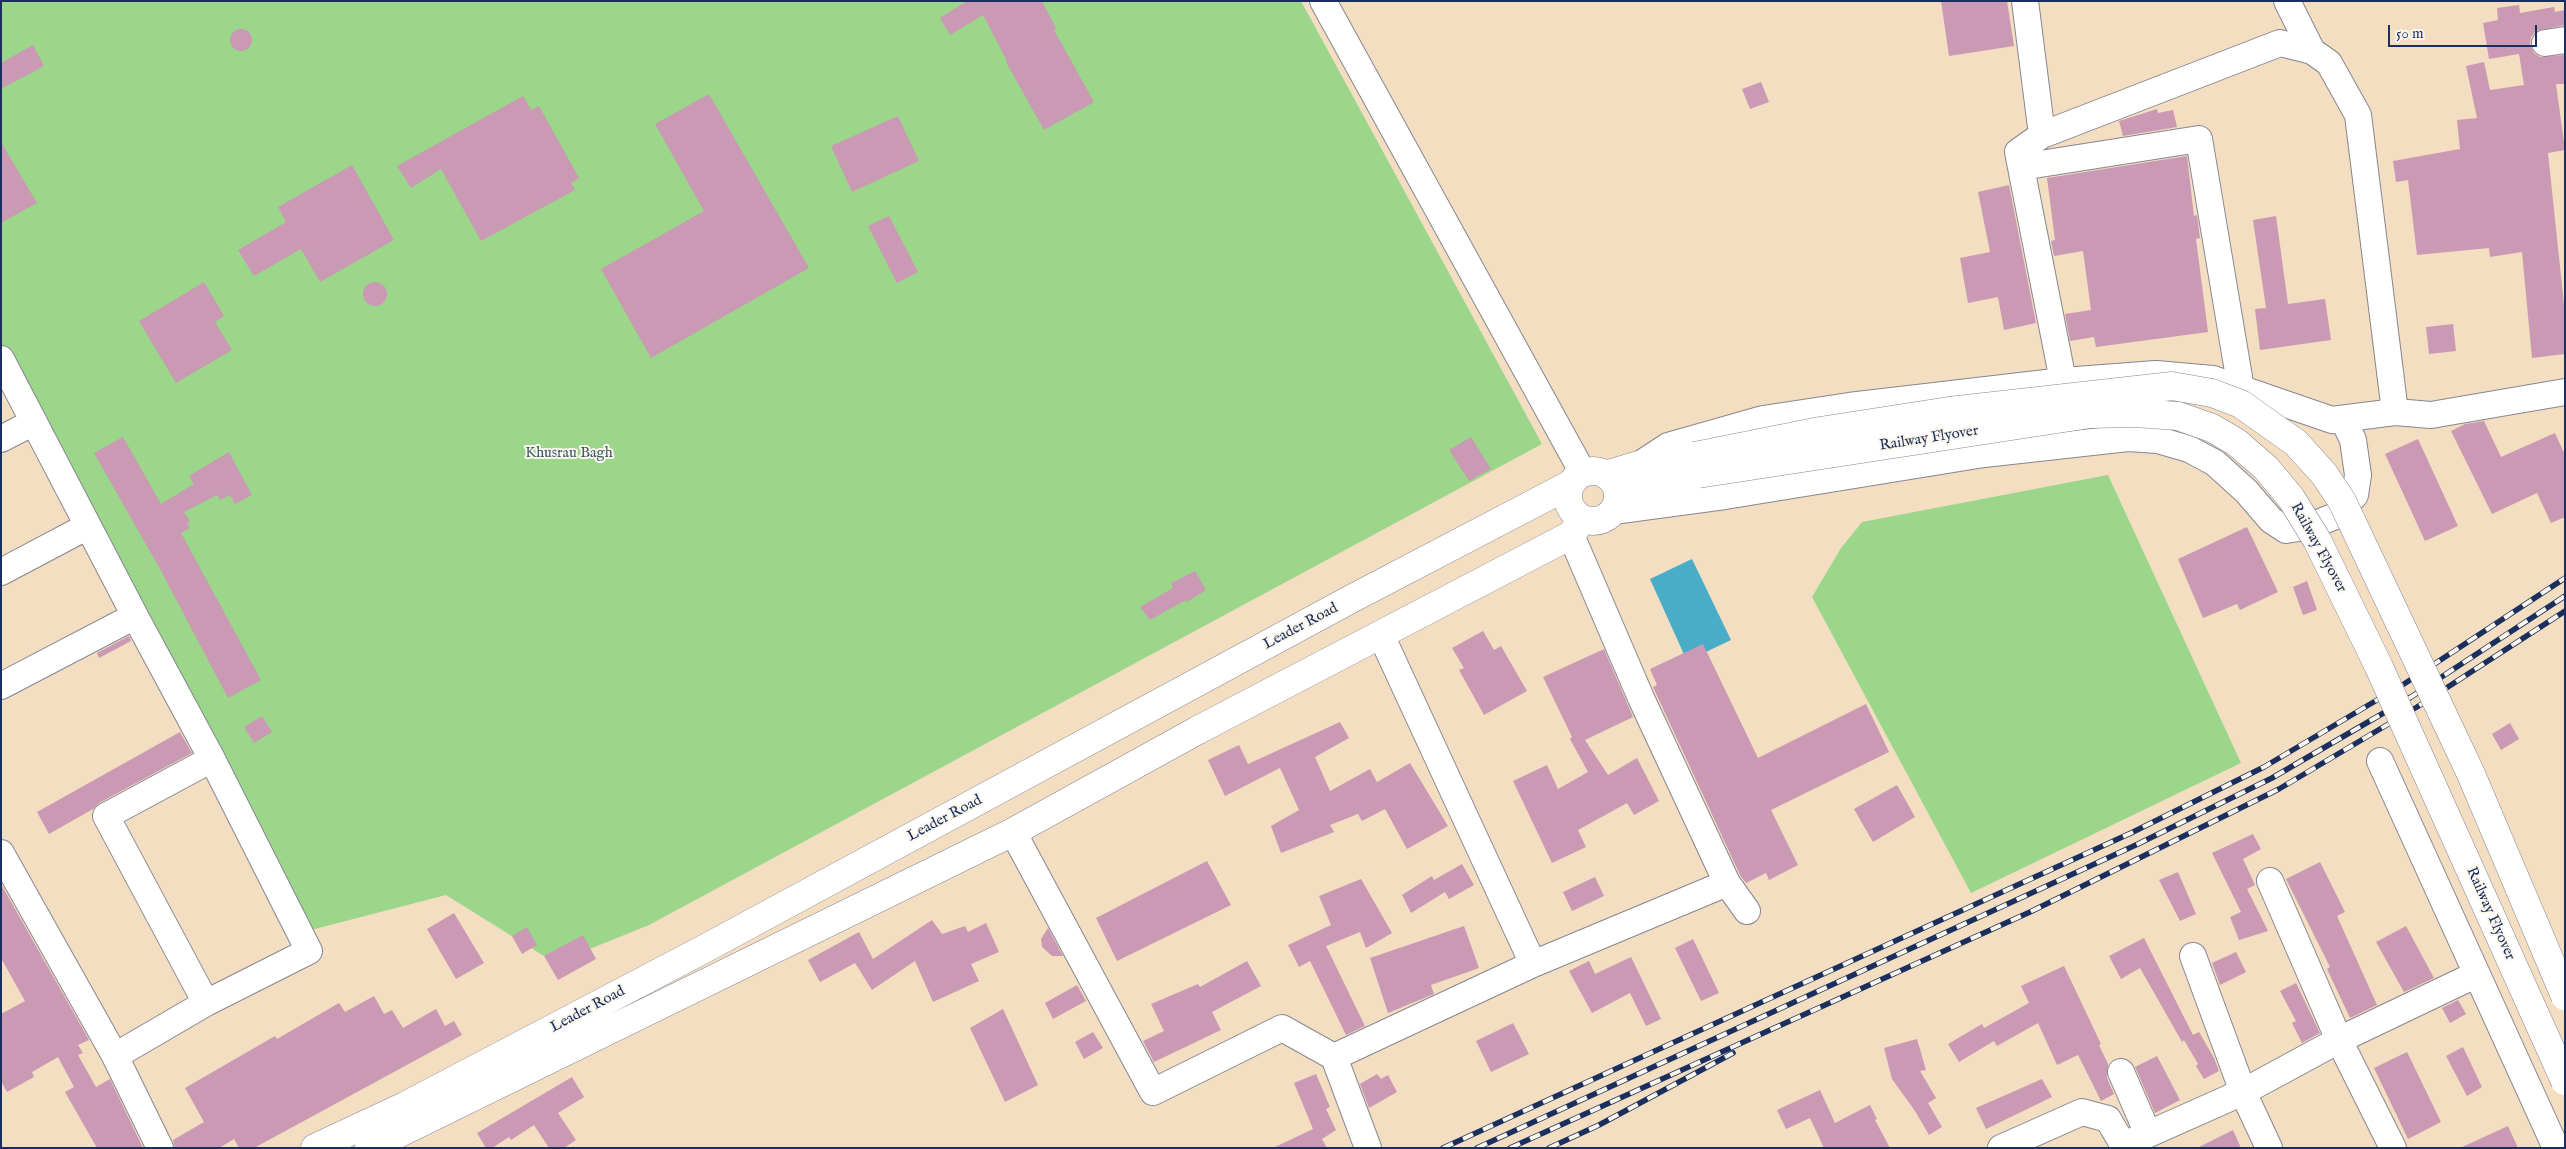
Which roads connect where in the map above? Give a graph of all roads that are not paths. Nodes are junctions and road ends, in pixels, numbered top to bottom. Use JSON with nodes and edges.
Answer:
{"nodes":[{"id":1,"x":1323,"y":1,"type":"edge"},
{"id":2,"x":2025,"y":1,"type":"edge"},
{"id":3,"x":2287,"y":1,"type":"edge"},
{"id":4,"x":2312,"y":51,"type":"junction"},
{"id":5,"x":2042,"y":136,"type":"junction"},
{"id":6,"x":2021,"y":167,"type":"junction"},
{"id":7,"x":1,"y":359,"type":"edge"},
{"id":8,"x":2063,"y":381,"type":"junction"},
{"id":9,"x":2241,"y":389,"type":"junction"},
{"id":10,"x":2565,"y":392,"type":"edge"},
{"id":11,"x":2395,"y":412,"type":"junction"},
{"id":12,"x":2332,"y":420,"type":"junction"},
{"id":13,"x":34,"y":422,"type":"junction"},
{"id":14,"x":1,"y":439,"type":"edge"},
{"id":15,"x":1639,"y":465,"type":"junction"},
{"id":16,"x":1697,"y":465,"type":"junction"},
{"id":17,"x":1598,"y":488,"type":"junction"},
{"id":18,"x":88,"y":526,"type":"junction"},
{"id":19,"x":1576,"y":527,"type":"junction"},
{"id":20,"x":1,"y":572,"type":"edge"},
{"id":21,"x":135,"y":616,"type":"junction"},
{"id":22,"x":1381,"y":635,"type":"junction"},
{"id":23,"x":1,"y":686,"type":"edge"},
{"id":24,"x":212,"y":759,"type":"junction"},
{"id":25,"x":2380,"y":762,"type":"dead end"},
{"id":26,"x":1013,"y":832,"type":"junction"},
{"id":27,"x":1,"y":853,"type":"edge"},
{"id":28,"x":2270,"y":881,"type":"dead end"},
{"id":29,"x":1727,"y":883,"type":"junction"},
{"id":30,"x":1747,"y":911,"type":"dead end"},
{"id":31,"x":2193,"y":956,"type":"dead end"},
{"id":32,"x":1533,"y":964,"type":"junction"},
{"id":33,"x":2477,"y":974,"type":"junction"},
{"id":34,"x":2565,"y":996,"type":"edge"},
{"id":35,"x":206,"y":1002,"type":"junction"},
{"id":36,"x":2339,"y":1040,"type":"junction"},
{"id":37,"x":115,"y":1056,"type":"junction"},
{"id":38,"x":1334,"y":1057,"type":"junction"},
{"id":39,"x":2121,"y":1072,"type":"dead end"},
{"id":40,"x":2565,"y":1081,"type":"edge"},
{"id":41,"x":2243,"y":1092,"type":"junction"},
{"id":42,"x":2148,"y":1134,"type":"junction"},
{"id":43,"x":2124,"y":1146,"type":"edge"},
{"id":44,"x":160,"y":1148,"type":"edge"},
{"id":45,"x":315,"y":1148,"type":"edge"},
{"id":46,"x":369,"y":1148,"type":"edge"},
{"id":47,"x":1368,"y":1148,"type":"edge"},
{"id":48,"x":2001,"y":1148,"type":"edge"},
{"id":49,"x":2269,"y":1148,"type":"edge"},
{"id":50,"x":2393,"y":1148,"type":"edge"},
{"id":51,"x":2556,"y":1148,"type":"edge"}],
"edges":[{"from":1,"to":17,"type":"street"},
{"from":2,"to":5,"type":"street"},
{"from":3,"to":4,"type":"street"},
{"from":4,"to":5,"type":"street"},
{"from":4,"to":11,"type":"street"},
{"from":5,"to":6,"type":"street"},
{"from":6,"to":8,"type":"street"},
{"from":6,"to":9,"type":"street"},
{"from":7,"to":13,"type":"street"},
{"from":8,"to":9,"type":"street"},
{"from":8,"to":15,"type":"street"},
{"from":9,"to":12,"type":"street"},
{"from":10,"to":11,"type":"street"},
{"from":11,"to":12,"type":"street"},
{"from":12,"to":17,"type":"street"},
{"from":13,"to":14,"type":"street"},
{"from":13,"to":18,"type":"street"},
{"from":15,"to":16,"type":"main road","name":"Railway Flyover"},
{"from":15,"to":17,"type":"main road","name":"Railway Flyover"},
{"from":16,"to":17,"type":"main road","name":"Railway Flyover"},
{"from":16,"to":34,"type":"main road","name":"Railway Flyover","bridge":true},
{"from":16,"to":40,"type":"main road","name":"Railway Flyover","bridge":true},
{"from":17,"to":19,"type":"main road"},
{"from":17,"to":19,"type":"main road"},
{"from":17,"to":45,"type":"main road","name":"Leader Road"},
{"from":18,"to":20,"type":"street"},
{"from":18,"to":21,"type":"street"},
{"from":19,"to":22,"type":"main road","name":"Leader Road"},
{"from":19,"to":29,"type":"street"},
{"from":21,"to":23,"type":"street"},
{"from":21,"to":24,"type":"street"},
{"from":22,"to":26,"type":"main road","name":"Leader Road"},
{"from":22,"to":32,"type":"street"},
{"from":24,"to":35,"type":"street"},
{"from":24,"to":35,"type":"street"},
{"from":25,"to":33,"type":"street"},
{"from":26,"to":38,"type":"street"},
{"from":26,"to":46,"type":"main road","name":"Leader Road"},
{"from":27,"to":37,"type":"street"},
{"from":28,"to":36,"type":"street"},
{"from":29,"to":30,"type":"street"},
{"from":29,"to":32,"type":"street"},
{"from":31,"to":41,"type":"street"},
{"from":32,"to":38,"type":"street"},
{"from":33,"to":36,"type":"street"},
{"from":33,"to":51,"type":"street"},
{"from":35,"to":37,"type":"street"},
{"from":36,"to":41,"type":"street"},
{"from":36,"to":50,"type":"street"},
{"from":37,"to":44,"type":"street"},
{"from":38,"to":47,"type":"street"},
{"from":39,"to":42,"type":"street"},
{"from":41,"to":42,"type":"street"},
{"from":41,"to":49,"type":"street"},
{"from":42,"to":43,"type":"street"},
{"from":43,"to":48,"type":"street"}]}
